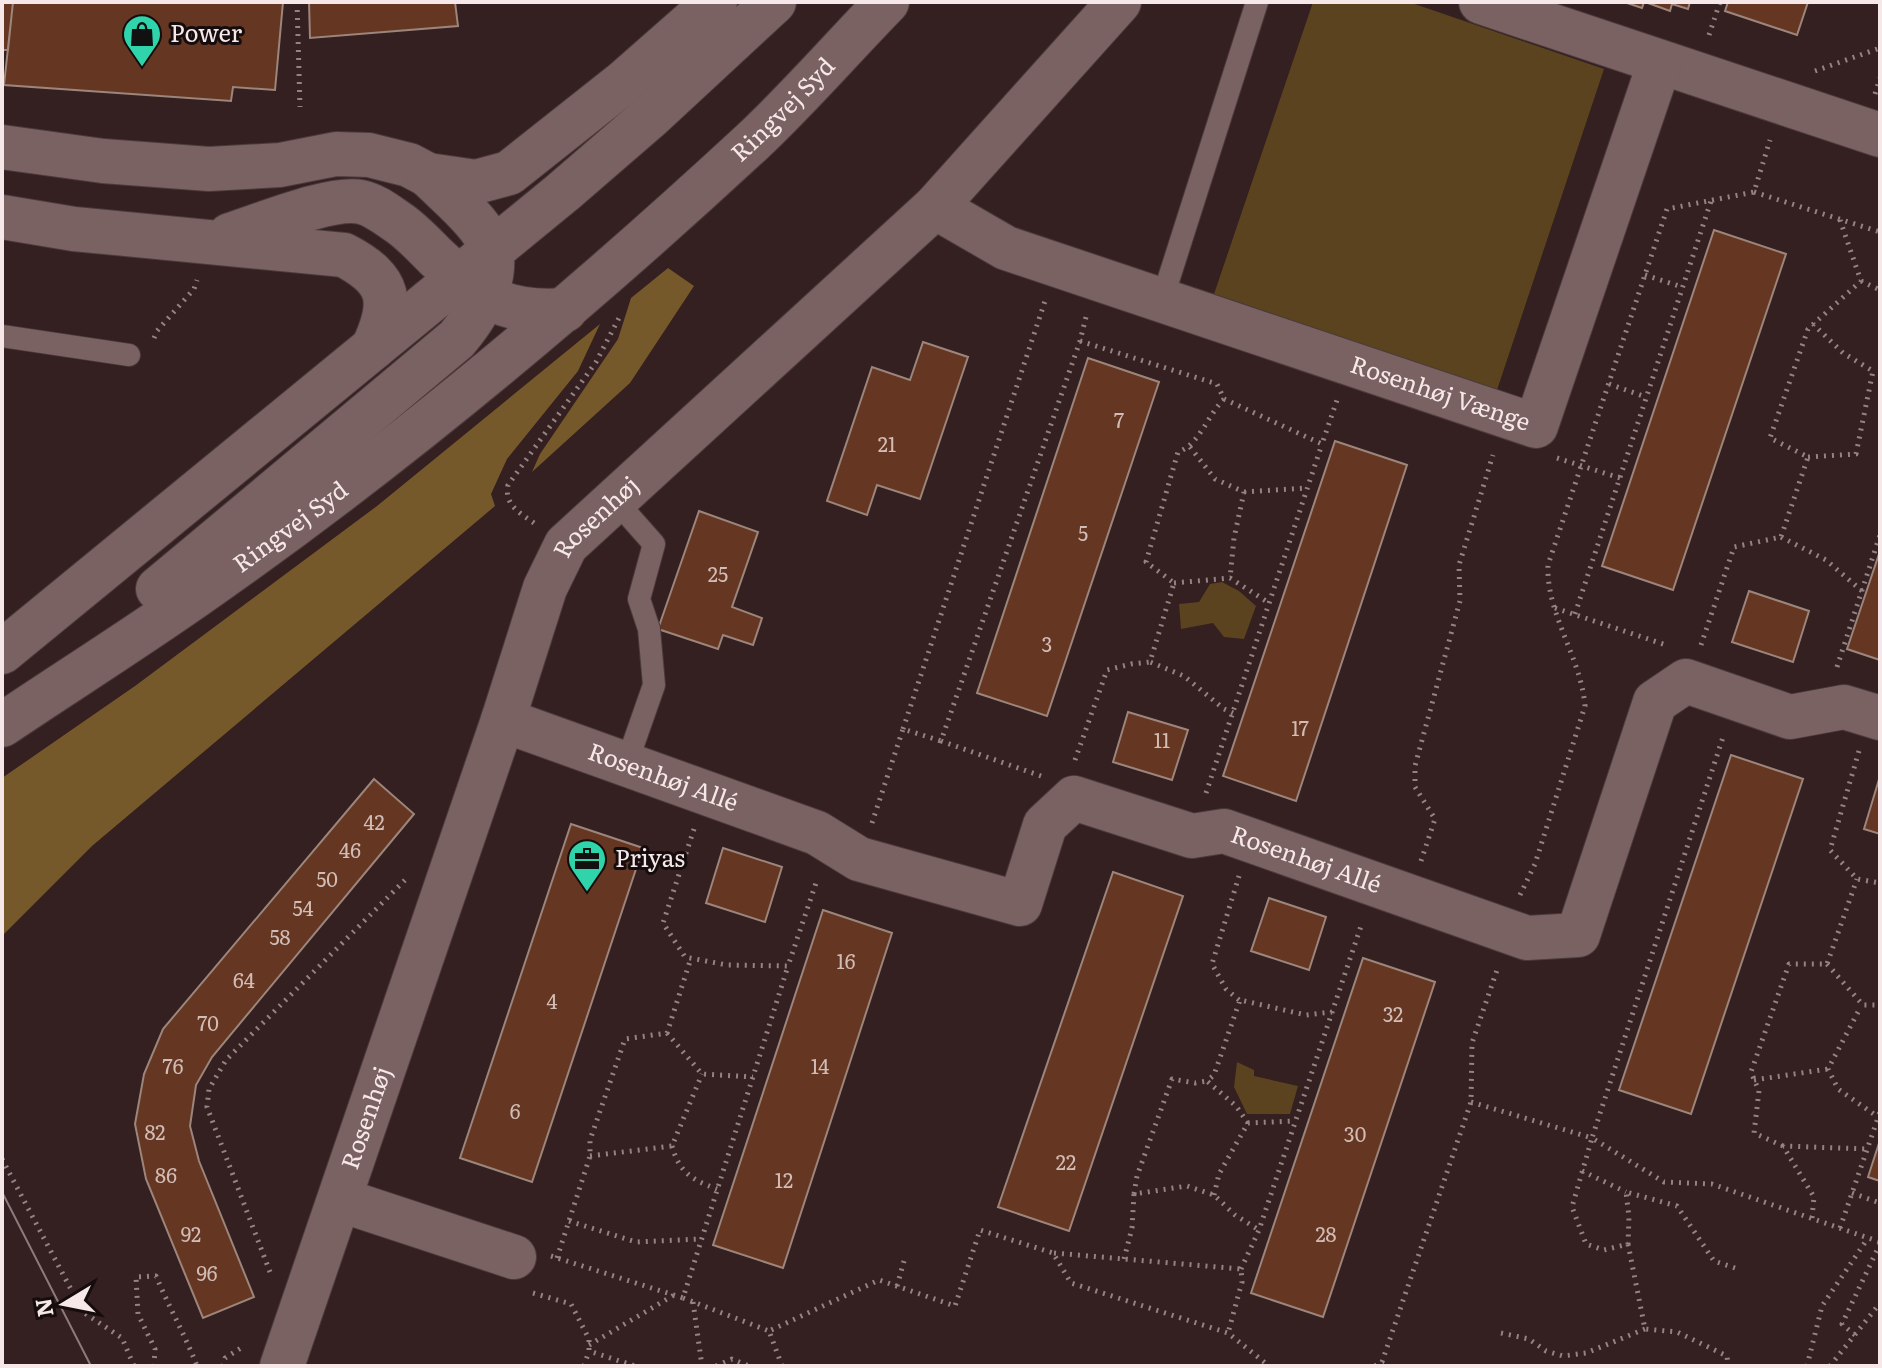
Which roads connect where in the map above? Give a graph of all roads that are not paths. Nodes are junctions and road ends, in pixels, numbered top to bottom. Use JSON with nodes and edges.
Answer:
{"nodes":[{"id":1,"x":715,"y":2,"type":"edge"},
{"id":2,"x":774,"y":2,"type":"edge"},
{"id":3,"x":887,"y":2,"type":"edge"},
{"id":4,"x":1119,"y":2,"type":"edge"},
{"id":5,"x":1257,"y":2,"type":"edge"},
{"id":6,"x":1481,"y":2,"type":"edge"},
{"id":7,"x":1660,"y":62,"type":"junction"},
{"id":8,"x":1880,"y":135,"type":"edge"},
{"id":9,"x":2,"y":147,"type":"edge"},
{"id":10,"x":428,"y":175,"type":"junction"},
{"id":11,"x":935,"y":207,"type":"junction"},
{"id":12,"x":2,"y":217,"type":"edge"},
{"id":13,"x":209,"y":242,"type":"junction"},
{"id":14,"x":492,"y":250,"type":"junction"},
{"id":15,"x":472,"y":288,"type":"junction"},
{"id":16,"x":1162,"y":300,"type":"junction"},
{"id":17,"x":565,"y":310,"type":"junction"},
{"id":18,"x":2,"y":336,"type":"edge"},
{"id":19,"x":373,"y":348,"type":"junction"},
{"id":20,"x":129,"y":355,"type":"road end"},
{"id":21,"x":615,"y":500,"type":"junction"},
{"id":22,"x":2,"y":652,"type":"edge"},
{"id":23,"x":1875,"y":716,"type":"edge"},
{"id":24,"x":2,"y":718,"type":"edge"},
{"id":25,"x":503,"y":720,"type":"junction"},
{"id":26,"x":2,"y":725,"type":"edge"},
{"id":27,"x":626,"y":765,"type":"junction"},
{"id":28,"x":341,"y":1200,"type":"junction"},
{"id":29,"x":522,"y":1275,"type":"road end"},
{"id":30,"x":282,"y":1366,"type":"edge"}],
"edges":[{"from":1,"to":10,"type":"street"},
{"from":2,"to":14,"type":"street"},
{"from":3,"to":17,"type":"street","name":"Ringvej Syd"},
{"from":4,"to":11,"type":"street","name":"Rosenhøj"},
{"from":5,"to":16,"type":"lane"},
{"from":6,"to":7,"type":"street"},
{"from":7,"to":8,"type":"street"},
{"from":7,"to":16,"type":"street","name":"Rosenhøj Vænge"},
{"from":9,"to":10,"type":"street"},
{"from":10,"to":14,"type":"street"},
{"from":11,"to":16,"type":"street","name":"Rosenhøj Vænge"},
{"from":11,"to":21,"type":"street","name":"Rosenhøj"},
{"from":12,"to":13,"type":"street"},
{"from":13,"to":15,"type":"street"},
{"from":13,"to":19,"type":"street"},
{"from":14,"to":15,"type":"street"},
{"from":15,"to":17,"type":"street"},
{"from":15,"to":19,"type":"street"},
{"from":15,"to":24,"type":"street"},
{"from":17,"to":26,"type":"street","name":"Ringvej Syd"},
{"from":18,"to":20,"type":"lane"},
{"from":19,"to":22,"type":"street"},
{"from":21,"to":25,"type":"street","name":"Rosenhøj"},
{"from":21,"to":27,"type":"lane"},
{"from":23,"to":27,"type":"street","name":"Rosenhøj Allé"},
{"from":25,"to":27,"type":"street","name":"Rosenhøj Allé"},
{"from":25,"to":28,"type":"street","name":"Rosenhøj"},
{"from":28,"to":29,"type":"street","name":"Rosenhøj"},
{"from":28,"to":30,"type":"street","name":"Rosenhøj"}]}
